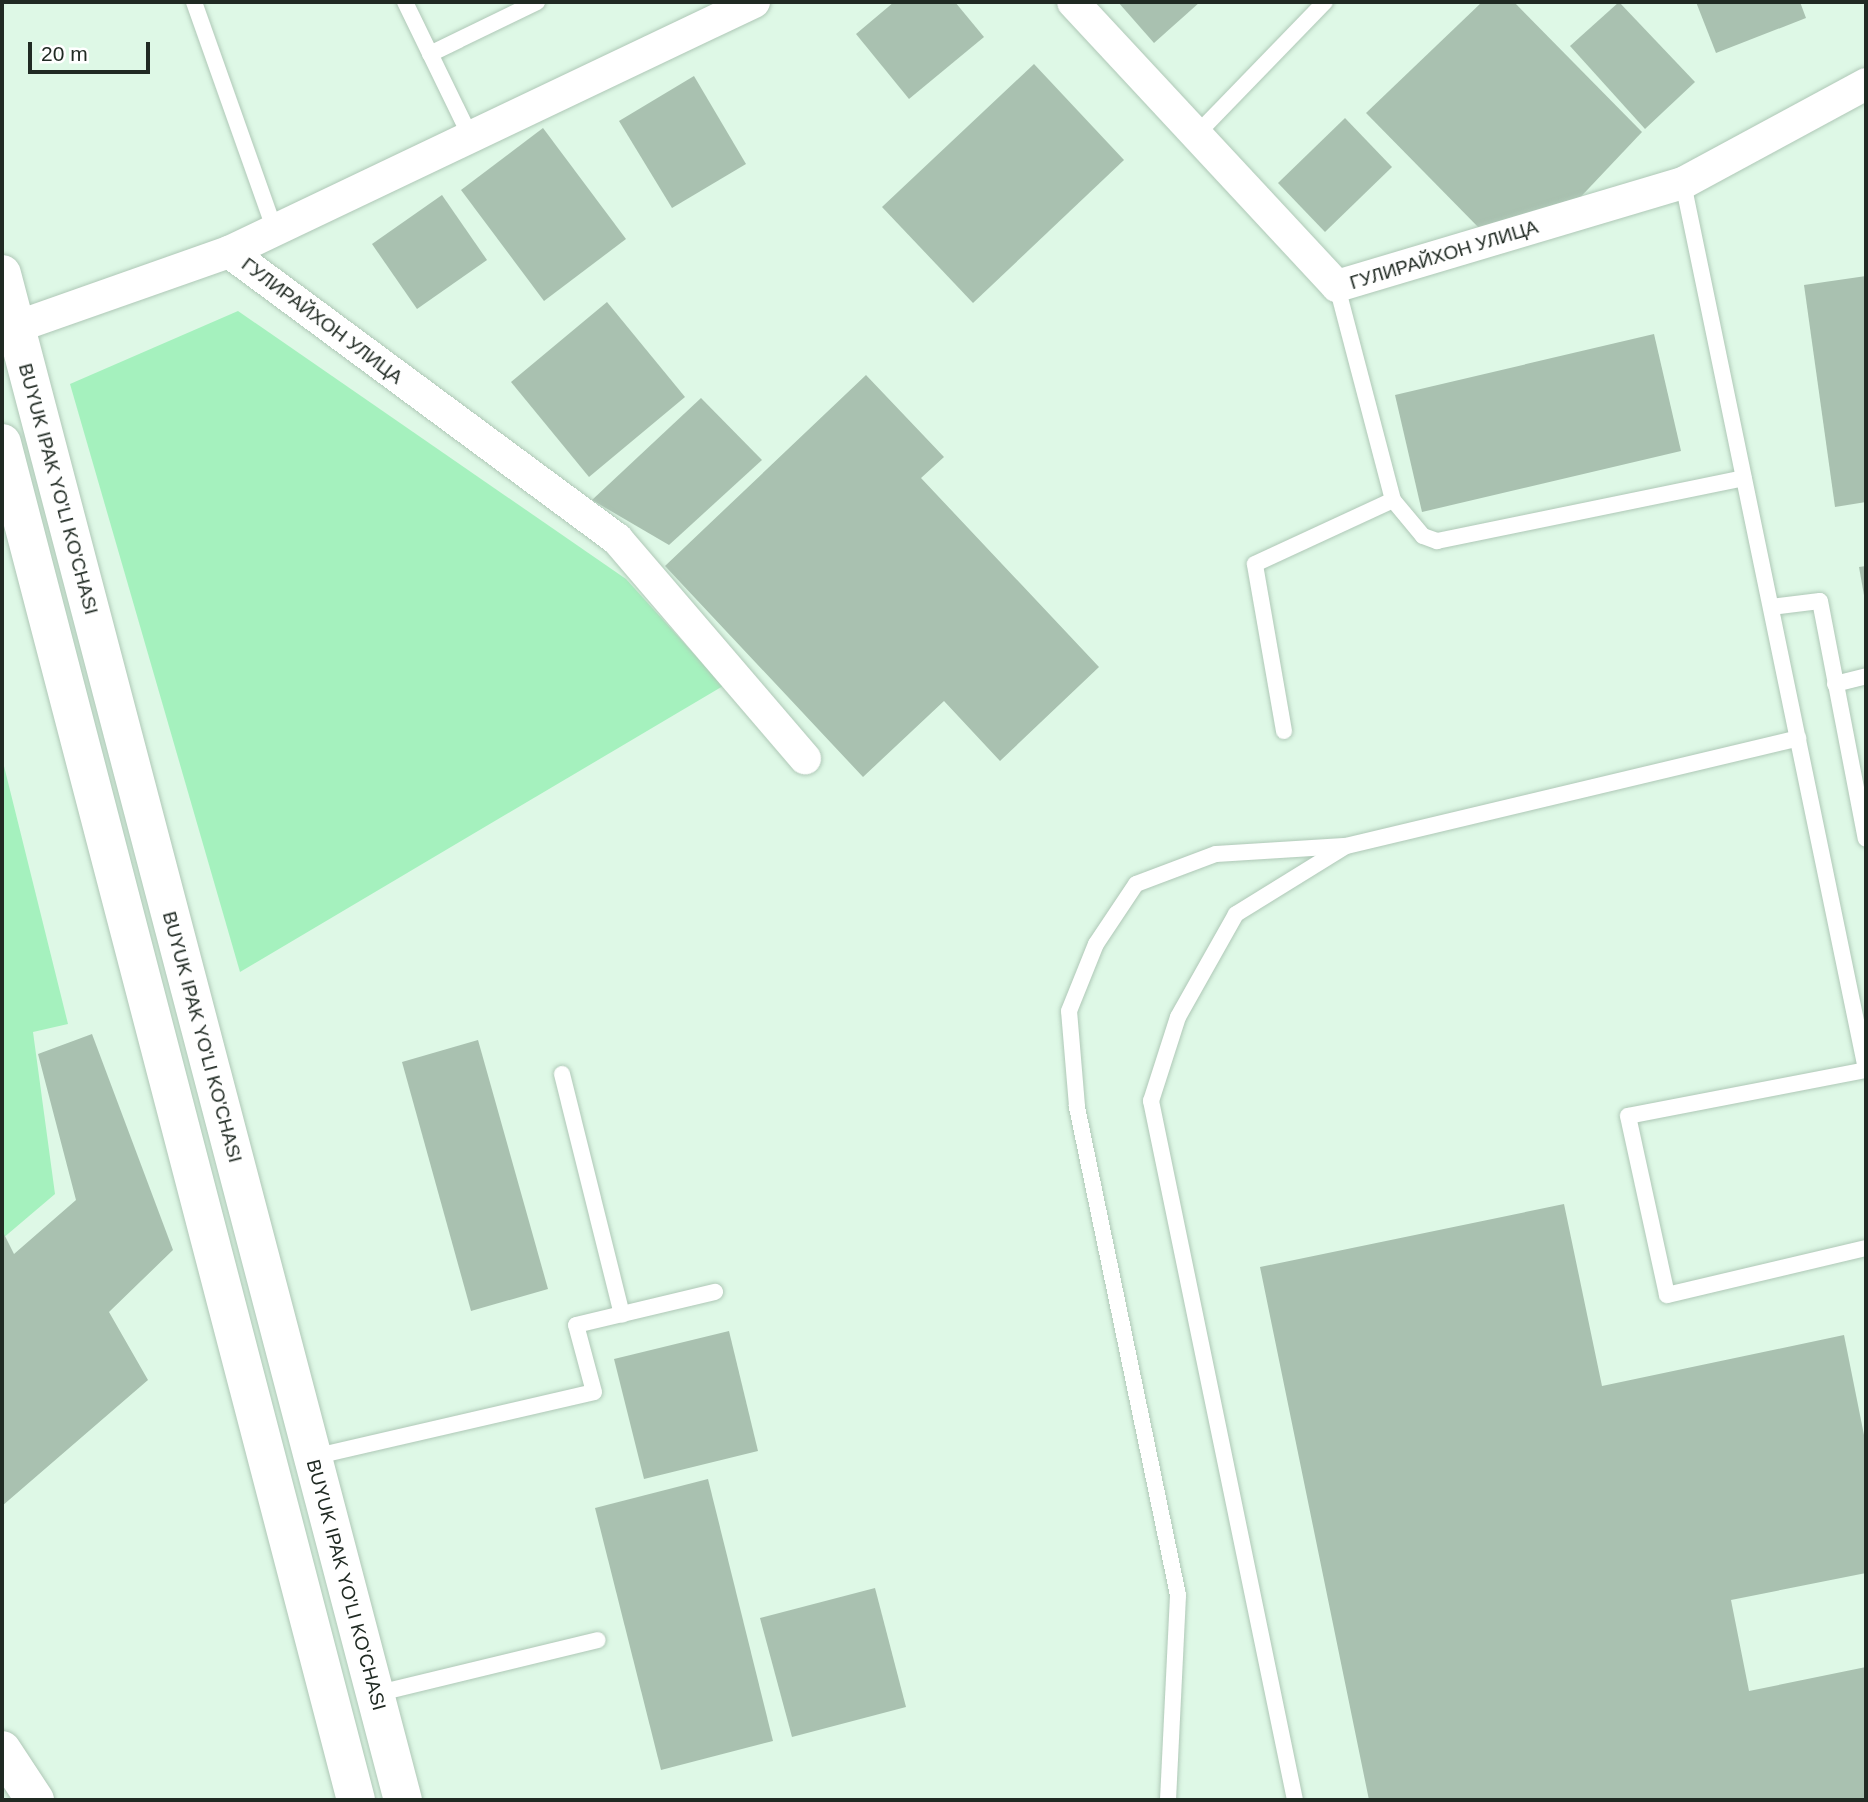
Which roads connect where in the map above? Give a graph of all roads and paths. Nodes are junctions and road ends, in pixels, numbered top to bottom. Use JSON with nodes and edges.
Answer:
{"nodes":[{"id":1,"x":194,"y":2,"type":"edge"},
{"id":2,"x":405,"y":2,"type":"edge"},
{"id":3,"x":537,"y":2,"type":"edge"},
{"id":4,"x":754,"y":2,"type":"edge"},
{"id":5,"x":1073,"y":2,"type":"edge"},
{"id":6,"x":1325,"y":2,"type":"edge"},
{"id":7,"x":430,"y":54,"type":"junction"},
{"id":8,"x":1866,"y":84,"type":"edge"},
{"id":9,"x":1194,"y":137,"type":"junction"},
{"id":10,"x":471,"y":138,"type":"junction"},
{"id":11,"x":1683,"y":183,"type":"junction"},
{"id":12,"x":275,"y":230,"type":"junction"},
{"id":13,"x":229,"y":252,"type":"junction"},
{"id":14,"x":2,"y":274,"type":"edge"},
{"id":15,"x":1337,"y":286,"type":"junction"},
{"id":16,"x":9,"y":329,"type":"edge"},
{"id":17,"x":2,"y":443,"type":"edge"},
{"id":18,"x":1744,"y":478,"type":"junction"},
{"id":19,"x":1393,"y":500,"type":"junction"},
{"id":20,"x":1771,"y":607,"type":"junction"},
{"id":21,"x":1866,"y":676,"type":"edge"},
{"id":22,"x":1835,"y":684,"type":"junction"},
{"id":23,"x":1284,"y":731,"type":"dead end"},
{"id":24,"x":1798,"y":738,"type":"junction"},
{"id":25,"x":805,"y":758,"type":"dead end"},
{"id":26,"x":1866,"y":839,"type":"edge"},
{"id":27,"x":1346,"y":846,"type":"junction"},
{"id":28,"x":1866,"y":1069,"type":"edge"},
{"id":29,"x":562,"y":1074,"type":"dead end"},
{"id":30,"x":1866,"y":1248,"type":"edge"},
{"id":31,"x":715,"y":1292,"type":"dead end"},
{"id":32,"x":622,"y":1315,"type":"junction"},
{"id":33,"x":313,"y":1457,"type":"junction"},
{"id":34,"x":598,"y":1640,"type":"dead end"},
{"id":35,"x":375,"y":1694,"type":"junction"},
{"id":36,"x":2,"y":1750,"type":"edge"},
{"id":37,"x":35,"y":1800,"type":"edge"},
{"id":38,"x":355,"y":1800,"type":"edge"},
{"id":39,"x":403,"y":1800,"type":"edge"},
{"id":40,"x":1168,"y":1800,"type":"edge"},
{"id":41,"x":1295,"y":1800,"type":"edge"}],
"edges":[{"from":1,"to":12,"type":"lane"},
{"from":2,"to":7,"type":"lane"},
{"from":3,"to":7,"type":"lane"},
{"from":4,"to":10,"type":"street","name":"ГУЛИРАЙХОН УЛИЦА"},
{"from":5,"to":9,"type":"street","name":"ГУЛИРАЙХОН УЛИЦА"},
{"from":6,"to":9,"type":"lane"},
{"from":7,"to":10,"type":"lane"},
{"from":8,"to":11,"type":"street","name":"ГУЛИРАЙХОН УЛИЦА"},
{"from":9,"to":15,"type":"street","name":"ГУЛИРАЙХОН УЛИЦА"},
{"from":10,"to":12,"type":"street","name":"ГУЛИРАЙХОН УЛИЦА"},
{"from":11,"to":15,"type":"street","name":"ГУЛИРАЙХОН УЛИЦА"},
{"from":11,"to":18,"type":"lane"},
{"from":12,"to":13,"type":"street","name":"ГУЛИРАЙХОН УЛИЦА"},
{"from":13,"to":16,"type":"street"},
{"from":13,"to":25,"type":"street","name":"ГУЛИРАЙХОН УЛИЦА"},
{"from":14,"to":16,"type":"main road","name":"BUYUK IPAK YO'LI KO'CHASI"},
{"from":15,"to":19,"type":"lane"},
{"from":16,"to":33,"type":"main road","name":"BUYUK IPAK YO'LI KO'CHASI"},
{"from":17,"to":38,"type":"main road"},
{"from":18,"to":19,"type":"lane"},
{"from":18,"to":20,"type":"lane"},
{"from":19,"to":23,"type":"lane"},
{"from":20,"to":22,"type":"lane"},
{"from":20,"to":24,"type":"lane"},
{"from":21,"to":22,"type":"lane"},
{"from":22,"to":26,"type":"lane"},
{"from":24,"to":27,"type":"lane"},
{"from":24,"to":28,"type":"lane"},
{"from":27,"to":40,"type":"lane"},
{"from":27,"to":41,"type":"lane"},
{"from":28,"to":30,"type":"lane"},
{"from":29,"to":32,"type":"lane"},
{"from":31,"to":32,"type":"lane"},
{"from":32,"to":33,"type":"lane"},
{"from":33,"to":35,"type":"main road","name":"BUYUK IPAK YO'LI KO'CHASI"},
{"from":34,"to":35,"type":"lane"},
{"from":35,"to":39,"type":"main road","name":"BUYUK IPAK YO'LI KO'CHASI"},
{"from":36,"to":37,"type":"main road"}]}
